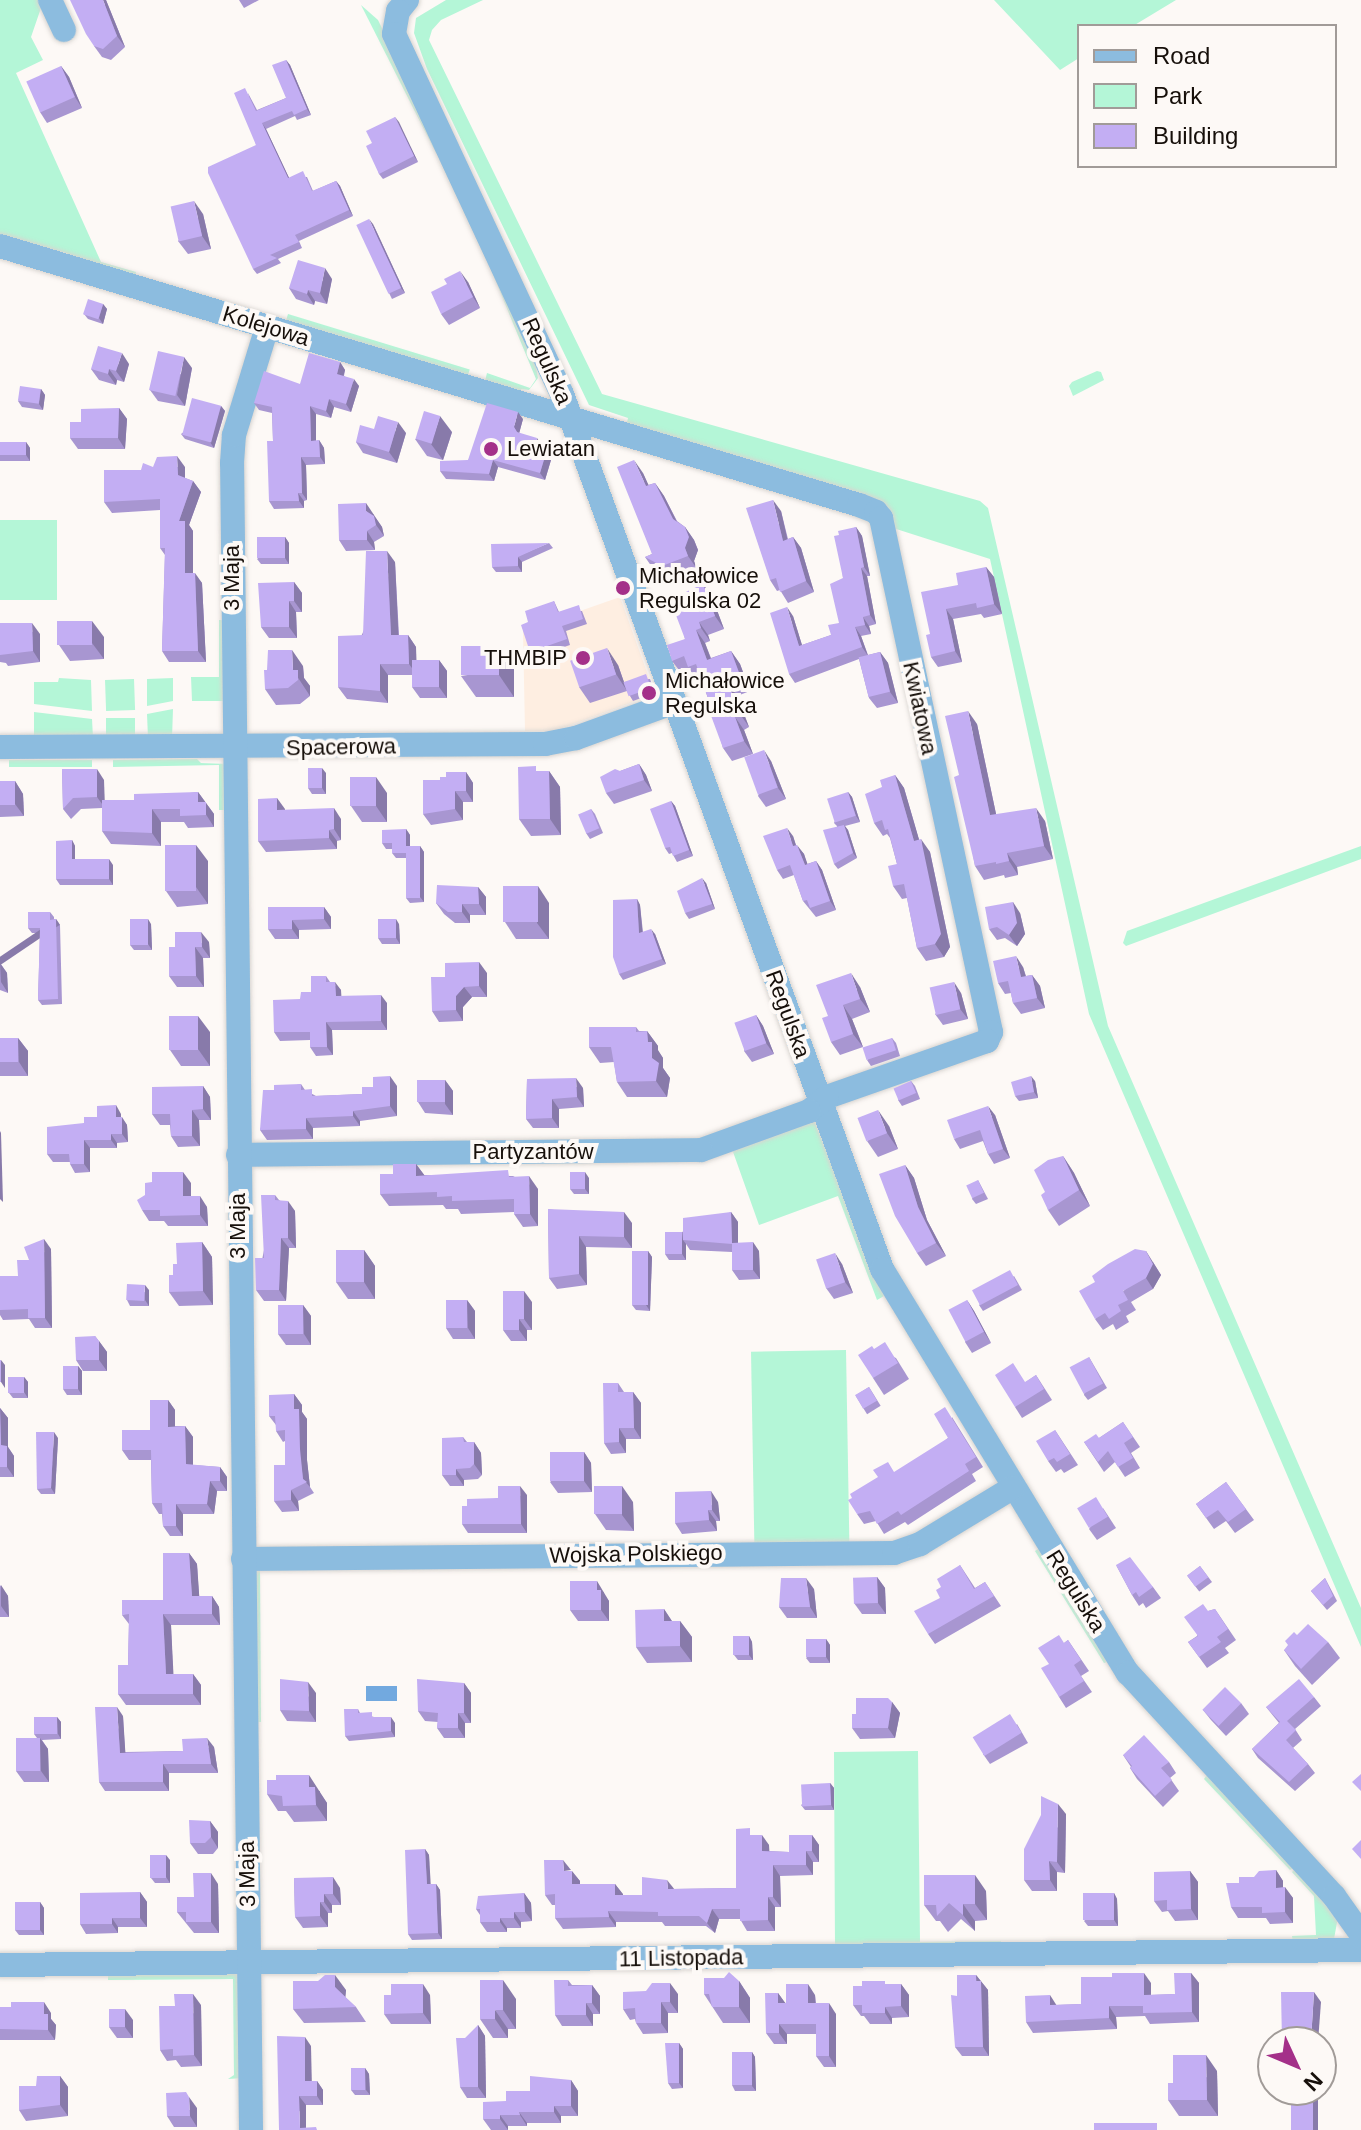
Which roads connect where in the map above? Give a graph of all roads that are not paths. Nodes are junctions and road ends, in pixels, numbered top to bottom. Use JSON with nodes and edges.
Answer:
{"nodes":[{"id":1,"x":50,"y":0,"type":"edge"},
{"id":2,"x":407,"y":0,"type":"edge"},
{"id":3,"x":64,"y":30,"type":"dead end"},
{"id":4,"x":0,"y":246,"type":"edge"},
{"id":5,"x":267,"y":327,"type":"junction"},
{"id":6,"x":555,"y":377,"type":"junction"},
{"id":7,"x":532,"y":406,"type":"junction"},
{"id":8,"x":572,"y":418,"type":"junction"},
{"id":9,"x":675,"y":702,"type":"junction"},
{"id":10,"x":0,"y":747,"type":"edge"},
{"id":11,"x":233,"y":747,"type":"junction"},
{"id":12,"x":819,"y":1103,"type":"junction"},
{"id":13,"x":238,"y":1155,"type":"junction"},
{"id":14,"x":1012,"y":1488,"type":"junction"},
{"id":15,"x":243,"y":1559,"type":"junction"},
{"id":16,"x":1361,"y":1934,"type":"edge"},
{"id":17,"x":1361,"y":1950,"type":"edge"},
{"id":18,"x":248,"y":1961,"type":"junction"},
{"id":19,"x":0,"y":1965,"type":"edge"},
{"id":20,"x":251,"y":2130,"type":"edge"}],
"edges":[{"from":1,"to":3,"type":"street"},
{"from":2,"to":6,"type":"street","name":"Regulska"},
{"from":4,"to":5,"type":"street","name":"Kolejowa"},
{"from":5,"to":7,"type":"street","name":"Kolejowa"},
{"from":5,"to":11,"type":"street","name":"3 Maja"},
{"from":6,"to":7,"type":"street"},
{"from":6,"to":8,"type":"street","name":"Regulska"},
{"from":7,"to":8,"type":"street","name":"Kolejowa"},
{"from":8,"to":9,"type":"street","name":"Regulska"},
{"from":8,"to":12,"type":"street","name":"Kwiatowa"},
{"from":9,"to":11,"type":"street","name":"Spacerowa"},
{"from":9,"to":12,"type":"street","name":"Regulska"},
{"from":10,"to":11,"type":"street","name":"Spacerowa"},
{"from":11,"to":13,"type":"street","name":"3 Maja"},
{"from":12,"to":13,"type":"street","name":"Partyzantów"},
{"from":12,"to":14,"type":"street","name":"Regulska"},
{"from":13,"to":15,"type":"street","name":"3 Maja"},
{"from":14,"to":15,"type":"street","name":"Wojska Polskiego"},
{"from":14,"to":16,"type":"street","name":"Regulska"},
{"from":15,"to":18,"type":"street","name":"3 Maja"},
{"from":17,"to":18,"type":"street","name":"11 Listopada"},
{"from":18,"to":19,"type":"street","name":"11 Listopada"},
{"from":18,"to":20,"type":"street","name":"3 Maja"}]}
